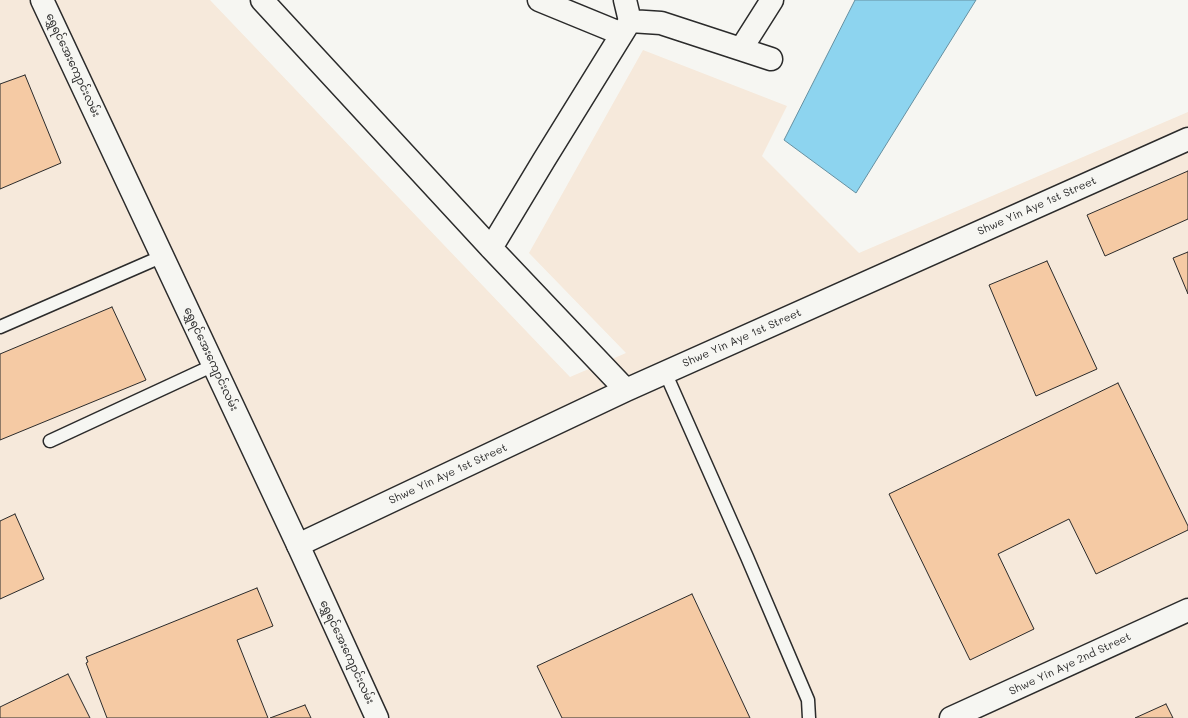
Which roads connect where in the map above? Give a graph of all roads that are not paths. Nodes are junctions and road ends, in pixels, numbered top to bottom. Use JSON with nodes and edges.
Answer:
{"nodes":[{"id":1,"x":42,"y":0,"type":"edge"},
{"id":2,"x":262,"y":0,"type":"edge"},
{"id":3,"x":539,"y":0,"type":"edge"},
{"id":4,"x":625,"y":0,"type":"edge"},
{"id":5,"x":772,"y":0,"type":"edge"},
{"id":6,"x":626,"y":27,"type":"junction"},
{"id":7,"x":741,"y":49,"type":"junction"},
{"id":8,"x":771,"y":59,"type":"dead end"},
{"id":9,"x":1188,"y":138,"type":"edge"},
{"id":10,"x":491,"y":248,"type":"junction"},
{"id":11,"x":163,"y":256,"type":"junction"},
{"id":12,"x":0,"y":327,"type":"edge"},
{"id":13,"x":214,"y":365,"type":"junction"},
{"id":14,"x":666,"y":372,"type":"junction"},
{"id":15,"x":626,"y":390,"type":"junction"},
{"id":16,"x":50,"y":441,"type":"dead end"},
{"id":17,"x":298,"y":545,"type":"junction"},
{"id":18,"x":1188,"y":610,"type":"edge"},
{"id":19,"x":377,"y":718,"type":"edge"},
{"id":20,"x":809,"y":718,"type":"edge"},
{"id":21,"x":951,"y":718,"type":"edge"}],
"edges":[{"from":1,"to":11,"type":"street","name":"ရွှေရင်အေးကျောင်းလမ်း"},
{"from":2,"to":10,"type":"street"},
{"from":3,"to":6,"type":"street"},
{"from":4,"to":6,"type":"street"},
{"from":5,"to":7,"type":"street"},
{"from":6,"to":7,"type":"street"},
{"from":6,"to":10,"type":"street"},
{"from":7,"to":8,"type":"street"},
{"from":9,"to":14,"type":"street","name":"Shwe Yin Aye 1st Street"},
{"from":10,"to":15,"type":"street"},
{"from":11,"to":12,"type":"lane"},
{"from":11,"to":13,"type":"street","name":"ရွှေရင်အေးကျောင်းလမ်း"},
{"from":13,"to":16,"type":"lane"},
{"from":13,"to":17,"type":"street","name":"ရွှေရင်အေးကျောင်းလမ်း"},
{"from":14,"to":15,"type":"street","name":"Shwe Yin Aye 1st Street"},
{"from":14,"to":20,"type":"lane"},
{"from":15,"to":17,"type":"street","name":"Shwe Yin Aye 1st Street"},
{"from":17,"to":19,"type":"street","name":"ရွှေရင်အေးကျောင်းလမ်း"},
{"from":18,"to":21,"type":"street","name":"Shwe Yin Aye 2nd Street"}]}
